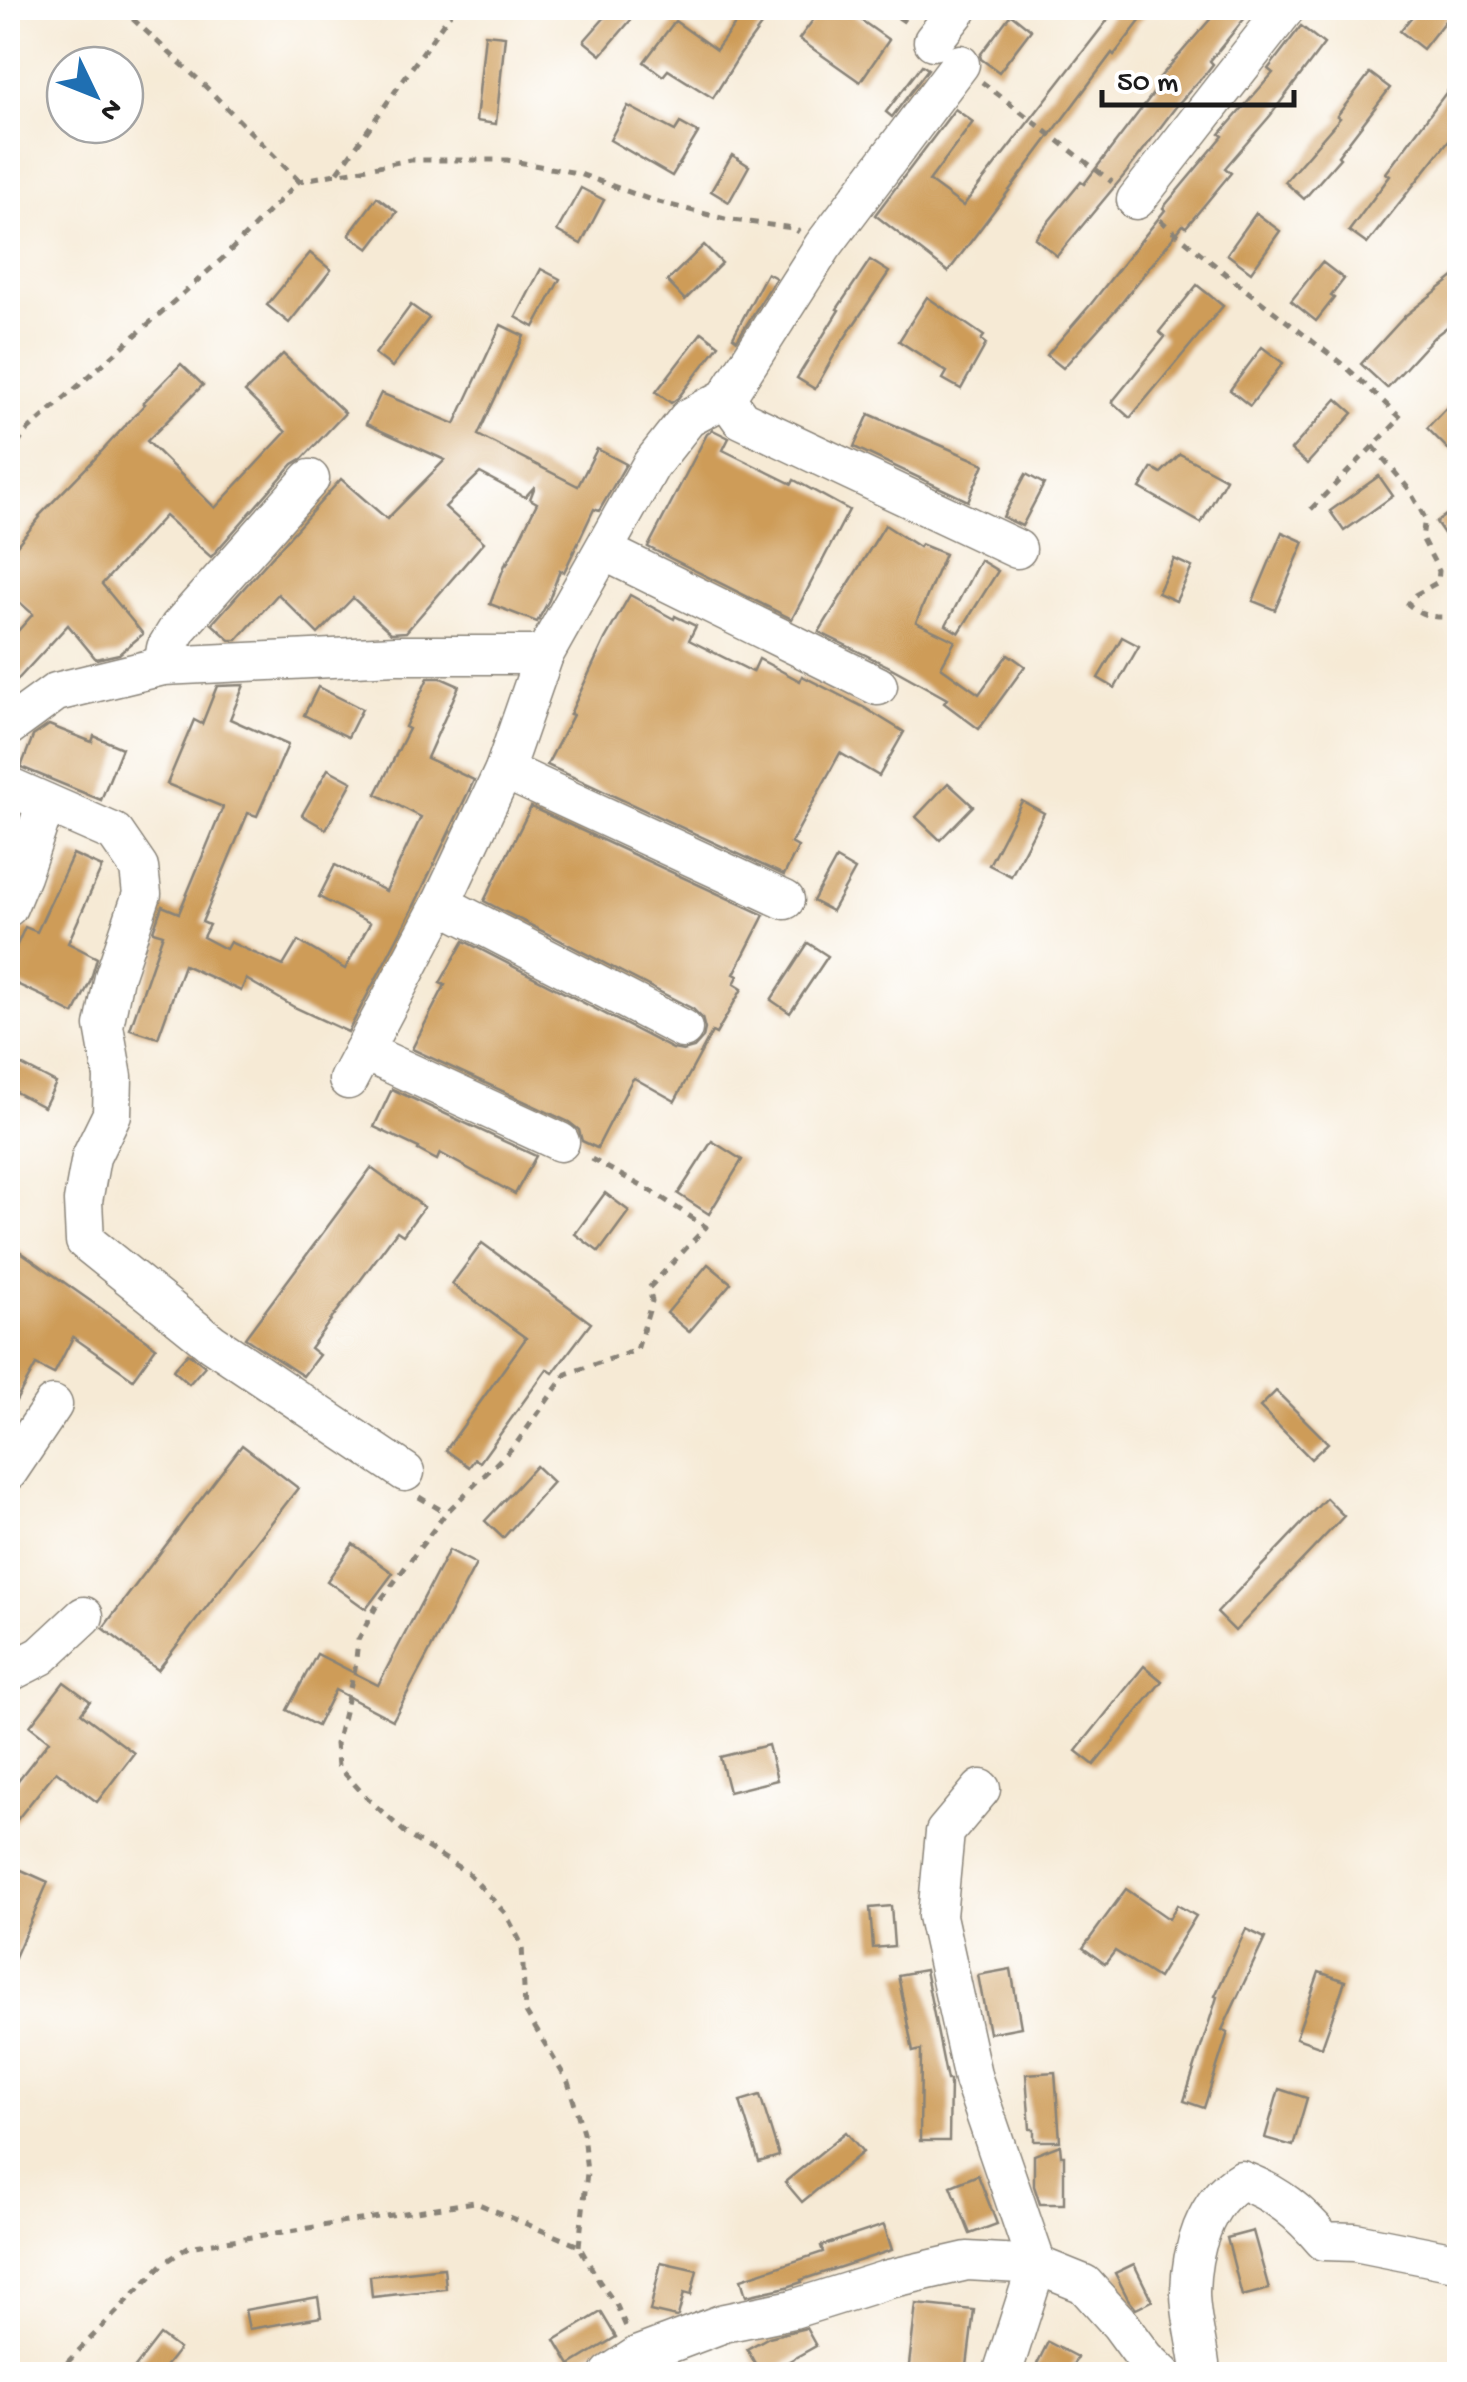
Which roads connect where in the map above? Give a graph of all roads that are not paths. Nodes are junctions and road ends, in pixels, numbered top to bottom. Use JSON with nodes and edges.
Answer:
{"nodes":[{"id":1,"x":958,"y":8,"type":"edge"},
{"id":2,"x":1286,"y":8,"type":"edge"},
{"id":3,"x":1136,"y":200,"type":"road end"},
{"id":4,"x":726,"y":398,"type":"junction"},
{"id":5,"x":310,"y":479,"type":"dead end"},
{"id":6,"x":1017,"y":548,"type":"dead end"},
{"id":7,"x":604,"y":551,"type":"junction"},
{"id":8,"x":544,"y":655,"type":"junction"},
{"id":9,"x":163,"y":666,"type":"junction"},
{"id":10,"x":878,"y":686,"type":"dead end"},
{"id":11,"x":8,"y":727,"type":"edge"},
{"id":12,"x":504,"y":770,"type":"junction"},
{"id":13,"x":8,"y":786,"type":"edge"},
{"id":14,"x":46,"y":803,"type":"junction"},
{"id":15,"x":785,"y":900,"type":"dead end"},
{"id":16,"x":441,"y":904,"type":"junction"},
{"id":17,"x":8,"y":907,"type":"edge"},
{"id":18,"x":683,"y":1029,"type":"dead end"},
{"id":19,"x":560,"y":1142,"type":"road end"},
{"id":20,"x":53,"y":1405,"type":"dead end"},
{"id":21,"x":8,"y":1472,"type":"edge"},
{"id":22,"x":405,"y":1472,"type":"dead end"},
{"id":23,"x":84,"y":1616,"type":"dead end"},
{"id":24,"x":8,"y":1672,"type":"edge"},
{"id":25,"x":980,"y":1789,"type":"dead end"},
{"id":26,"x":1460,"y":2264,"type":"edge"},
{"id":27,"x":1037,"y":2265,"type":"junction"},
{"id":28,"x":625,"y":2365,"type":"edge"},
{"id":29,"x":1002,"y":2374,"type":"edge"},
{"id":30,"x":1162,"y":2374,"type":"edge"},
{"id":31,"x":1199,"y":2374,"type":"edge"}],
"edges":[{"from":1,"to":4,"type":"street"},
{"from":2,"to":3,"type":"street"},
{"from":4,"to":6,"type":"street"},
{"from":4,"to":7,"type":"street"},
{"from":5,"to":9,"type":"street"},
{"from":7,"to":8,"type":"street"},
{"from":7,"to":10,"type":"street"},
{"from":8,"to":9,"type":"street"},
{"from":8,"to":12,"type":"street"},
{"from":9,"to":11,"type":"street"},
{"from":12,"to":15,"type":"street"},
{"from":12,"to":16,"type":"street"},
{"from":13,"to":14,"type":"street"},
{"from":14,"to":17,"type":"street"},
{"from":14,"to":22,"type":"street"},
{"from":16,"to":18,"type":"street"},
{"from":16,"to":19,"type":"street"},
{"from":20,"to":21,"type":"street"},
{"from":23,"to":24,"type":"street"},
{"from":25,"to":27,"type":"street"},
{"from":26,"to":31,"type":"street"},
{"from":27,"to":28,"type":"street"},
{"from":27,"to":29,"type":"street"},
{"from":27,"to":30,"type":"street"}]}
